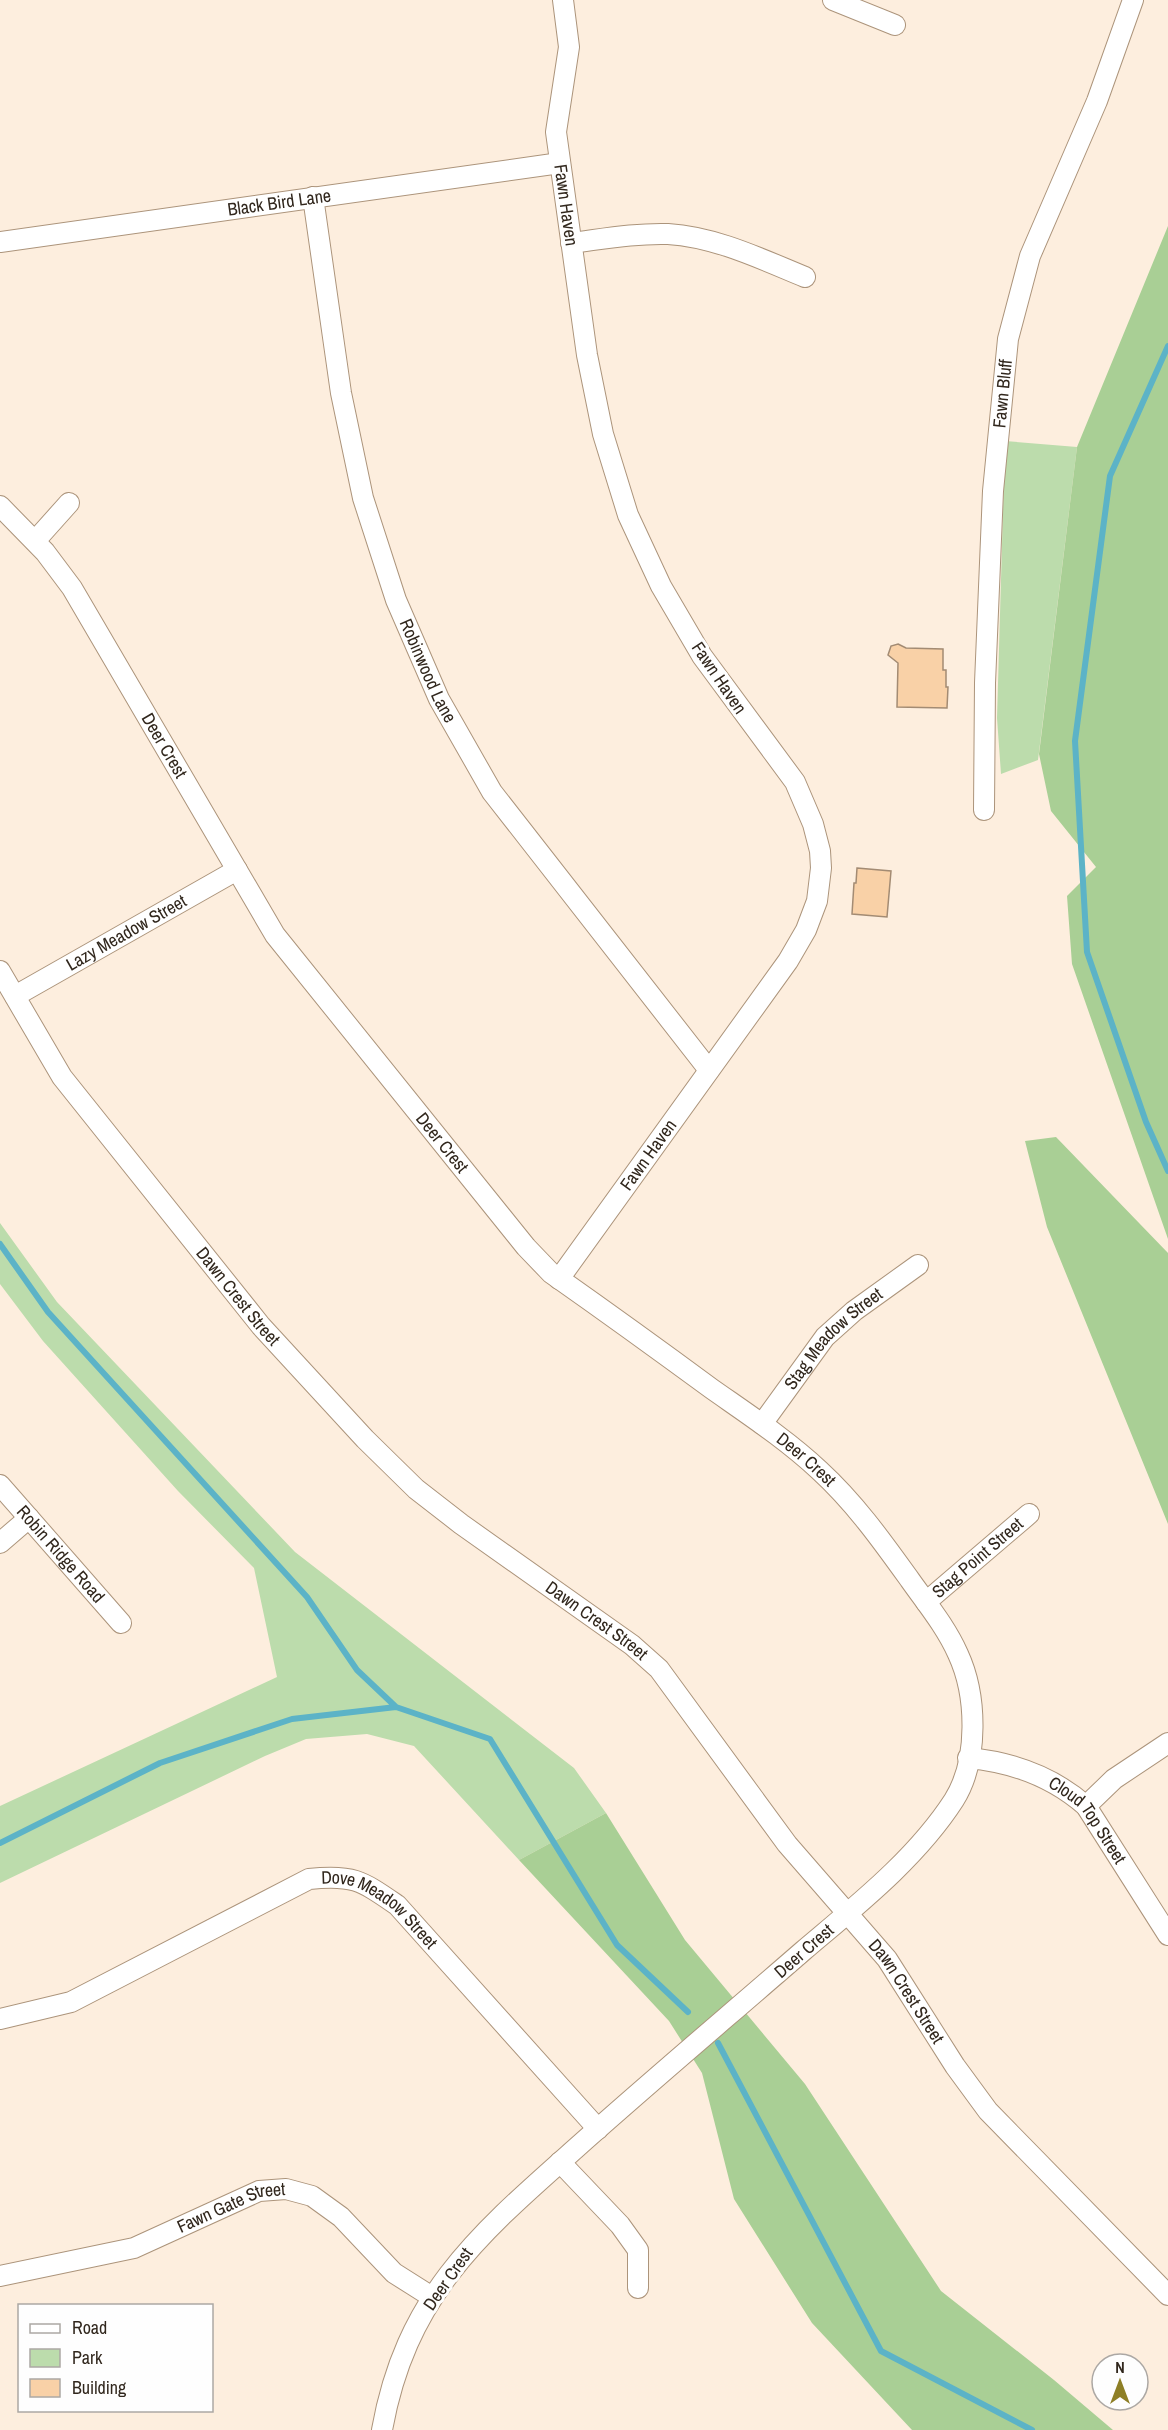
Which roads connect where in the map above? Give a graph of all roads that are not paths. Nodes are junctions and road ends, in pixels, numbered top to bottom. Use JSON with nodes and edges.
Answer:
{"nodes":[{"id":1,"x":562,"y":0,"type":"edge"},
{"id":2,"x":833,"y":0,"type":"edge"},
{"id":3,"x":1133,"y":0,"type":"edge"},
{"id":4,"x":895,"y":25,"type":"dead end"},
{"id":5,"x":560,"y":163,"type":"junction"},
{"id":6,"x":313,"y":197,"type":"junction"},
{"id":7,"x":0,"y":242,"type":"edge"},
{"id":8,"x":571,"y":243,"type":"junction"},
{"id":9,"x":805,"y":277,"type":"dead end"},
{"id":10,"x":69,"y":503,"type":"dead end"},
{"id":11,"x":0,"y":506,"type":"edge"},
{"id":12,"x":35,"y":541,"type":"junction"},
{"id":13,"x":984,"y":810,"type":"dead end"},
{"id":14,"x":237,"y":870,"type":"junction"},
{"id":15,"x":0,"y":971,"type":"edge"},
{"id":16,"x":15,"y":996,"type":"junction"},
{"id":17,"x":709,"y":1070,"type":"junction"},
{"id":18,"x":918,"y":1265,"type":"dead end"},
{"id":19,"x":559,"y":1278,"type":"junction"},
{"id":20,"x":762,"y":1424,"type":"junction"},
{"id":21,"x":0,"y":1485,"type":"edge"},
{"id":22,"x":1029,"y":1514,"type":"dead end"},
{"id":23,"x":29,"y":1518,"type":"junction"},
{"id":24,"x":0,"y":1543,"type":"edge"},
{"id":25,"x":926,"y":1602,"type":"junction"},
{"id":26,"x":121,"y":1623,"type":"dead end"},
{"id":27,"x":1168,"y":1743,"type":"edge"},
{"id":28,"x":968,"y":1758,"type":"junction"},
{"id":29,"x":1086,"y":1806,"type":"junction"},
{"id":30,"x":847,"y":1913,"type":"junction"},
{"id":31,"x":1168,"y":1935,"type":"edge"},
{"id":32,"x":0,"y":2019,"type":"edge"},
{"id":33,"x":598,"y":2129,"type":"junction"},
{"id":34,"x":560,"y":2162,"type":"junction"},
{"id":35,"x":0,"y":2276,"type":"edge"},
{"id":36,"x":638,"y":2288,"type":"dead end"},
{"id":37,"x":1168,"y":2295,"type":"edge"},
{"id":38,"x":432,"y":2297,"type":"junction"},
{"id":39,"x":382,"y":2430,"type":"edge"}],
"edges":[{"from":1,"to":5,"type":"street","name":"Fawn Haven"},
{"from":2,"to":4,"type":"street"},
{"from":3,"to":13,"type":"street","name":"Fawn Bluff"},
{"from":5,"to":6,"type":"street","name":"Black Bird Lane"},
{"from":5,"to":8,"type":"street","name":"Fawn Haven"},
{"from":6,"to":7,"type":"street","name":"Black Bird Lane"},
{"from":6,"to":17,"type":"street","name":"Robinwood Lane"},
{"from":8,"to":9,"type":"street"},
{"from":8,"to":17,"type":"street","name":"Fawn Haven"},
{"from":10,"to":12,"type":"street"},
{"from":11,"to":12,"type":"street","name":"Deer Crest"},
{"from":12,"to":14,"type":"street","name":"Deer Crest"},
{"from":14,"to":16,"type":"street","name":"Lazy Meadow Street"},
{"from":14,"to":19,"type":"street","name":"Deer Crest"},
{"from":15,"to":16,"type":"street","name":"Dawn Crest Street"},
{"from":16,"to":30,"type":"street","name":"Dawn Crest Street"},
{"from":17,"to":19,"type":"street","name":"Fawn Haven"},
{"from":18,"to":20,"type":"street","name":"Stag Meadow Street"},
{"from":19,"to":20,"type":"street","name":"Deer Crest"},
{"from":20,"to":25,"type":"street","name":"Deer Crest"},
{"from":21,"to":23,"type":"street","name":"Robin Ridge Road"},
{"from":22,"to":25,"type":"street","name":"Stag Point Street"},
{"from":23,"to":24,"type":"street"},
{"from":23,"to":26,"type":"street","name":"Robin Ridge Road"},
{"from":25,"to":28,"type":"street","name":"Deer Crest"},
{"from":27,"to":29,"type":"street"},
{"from":28,"to":29,"type":"street","name":"Cloud Top Street"},
{"from":28,"to":30,"type":"street","name":"Deer Crest"},
{"from":29,"to":31,"type":"street","name":"Cloud Top Street"},
{"from":30,"to":33,"type":"street","name":"Deer Crest"},
{"from":30,"to":37,"type":"street","name":"Dawn Crest Street"},
{"from":32,"to":33,"type":"street","name":"Dove Meadow Street"},
{"from":33,"to":34,"type":"street","name":"Deer Crest"},
{"from":34,"to":36,"type":"street"},
{"from":34,"to":38,"type":"street","name":"Deer Crest"},
{"from":35,"to":38,"type":"street","name":"Fawn Gate Street"},
{"from":38,"to":39,"type":"street","name":"Deer Crest"}]}
